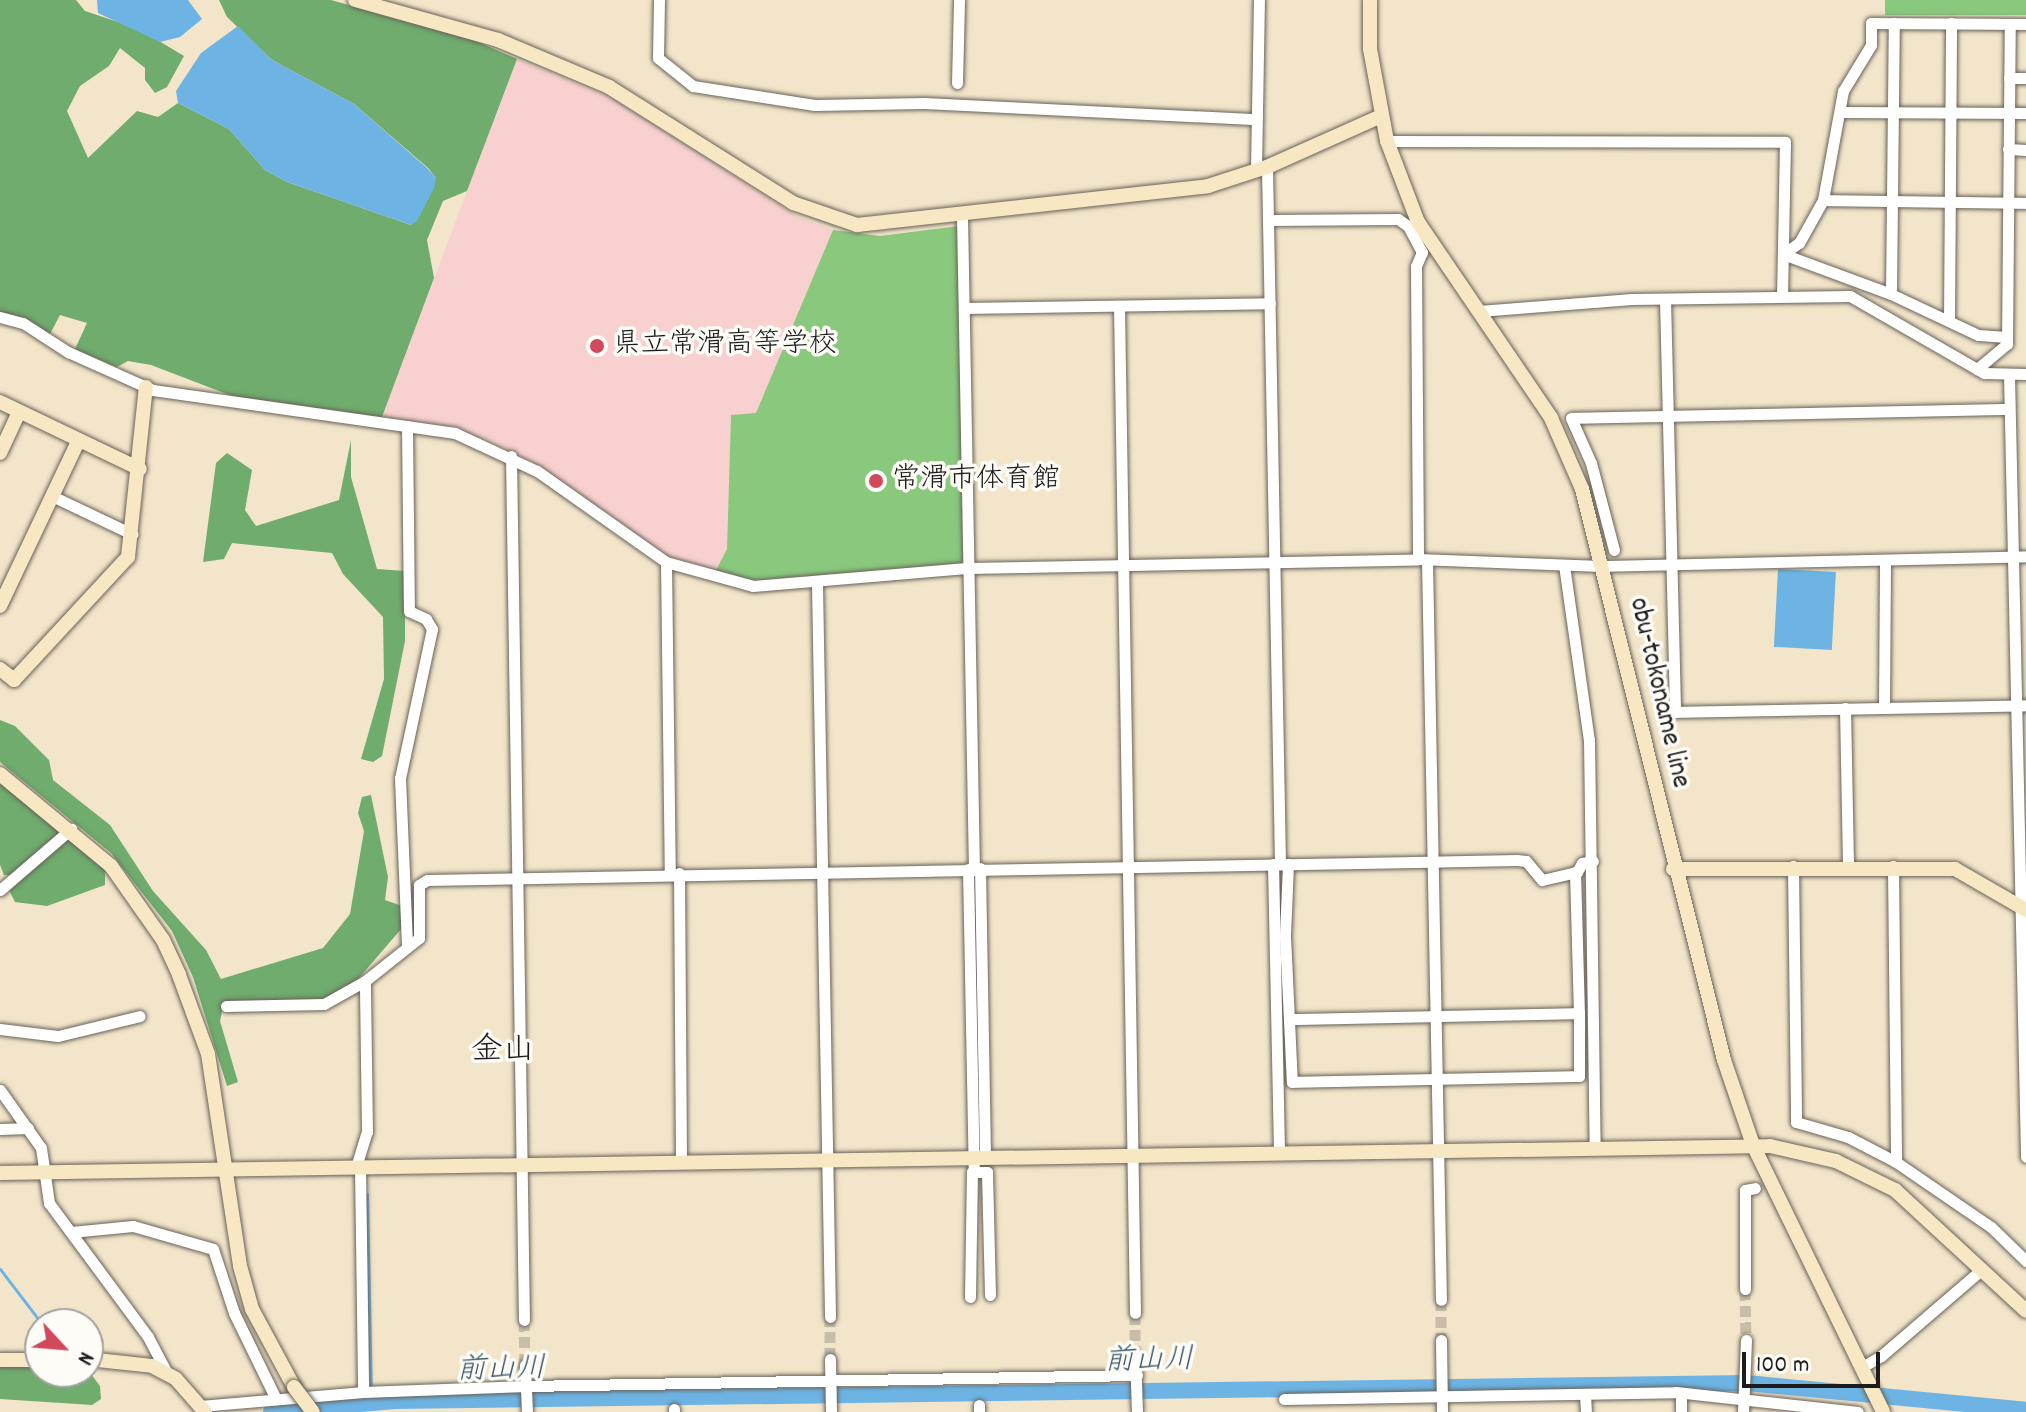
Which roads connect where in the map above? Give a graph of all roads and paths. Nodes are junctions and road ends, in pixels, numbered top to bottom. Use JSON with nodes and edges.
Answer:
{"nodes":[{"id":1,"x":355,"y":0,"type":"edge"},
{"id":2,"x":659,"y":0,"type":"edge"},
{"id":3,"x":959,"y":0,"type":"edge"},
{"id":4,"x":1259,"y":0,"type":"edge"},
{"id":5,"x":1370,"y":0,"type":"edge"},
{"id":6,"x":1894,"y":23,"type":"junction"},
{"id":7,"x":1951,"y":23,"type":"junction"},
{"id":8,"x":2010,"y":24,"type":"junction"},
{"id":9,"x":2026,"y":24,"type":"edge"},
{"id":10,"x":2009,"y":78,"type":"junction"},
{"id":11,"x":2026,"y":78,"type":"edge"},
{"id":12,"x":957,"y":83,"type":"dead end"},
{"id":13,"x":1841,"y":112,"type":"junction"},
{"id":14,"x":1892,"y":112,"type":"junction"},
{"id":15,"x":1951,"y":112,"type":"junction"},
{"id":16,"x":2009,"y":113,"type":"junction"},
{"id":17,"x":2026,"y":113,"type":"edge"},
{"id":18,"x":1379,"y":117,"type":"junction"},
{"id":19,"x":1257,"y":119,"type":"junction"},
{"id":20,"x":1387,"y":141,"type":"junction"},
{"id":21,"x":2008,"y":149,"type":"junction"},
{"id":22,"x":2026,"y":150,"type":"edge"},
{"id":23,"x":1262,"y":168,"type":"junction"},
{"id":24,"x":1823,"y":200,"type":"junction"},
{"id":25,"x":1891,"y":201,"type":"junction"},
{"id":26,"x":1950,"y":202,"type":"junction"},
{"id":27,"x":2007,"y":203,"type":"junction"},
{"id":28,"x":2026,"y":203,"type":"edge"},
{"id":29,"x":962,"y":216,"type":"junction"},
{"id":30,"x":1268,"y":220,"type":"junction"},
{"id":31,"x":1783,"y":254,"type":"junction"},
{"id":32,"x":1891,"y":294,"type":"junction"},
{"id":33,"x":1782,"y":296,"type":"junction"},
{"id":34,"x":1665,"y":299,"type":"junction"},
{"id":35,"x":1270,"y":303,"type":"junction"},
{"id":36,"x":1119,"y":306,"type":"junction"},
{"id":37,"x":964,"y":308,"type":"junction"},
{"id":38,"x":1479,"y":311,"type":"junction"},
{"id":39,"x":0,"y":317,"type":"edge"},
{"id":40,"x":1949,"y":321,"type":"junction"},
{"id":41,"x":2007,"y":337,"type":"junction"},
{"id":42,"x":1977,"y":369,"type":"junction"},
{"id":43,"x":2026,"y":374,"type":"edge"},
{"id":44,"x":2009,"y":375,"type":"junction"},
{"id":45,"x":146,"y":387,"type":"junction"},
{"id":46,"x":0,"y":402,"type":"edge"},
{"id":47,"x":2009,"y":409,"type":"junction"},
{"id":48,"x":19,"y":412,"type":"junction"},
{"id":49,"x":1668,"y":416,"type":"junction"},
{"id":50,"x":407,"y":426,"type":"junction"},
{"id":51,"x":78,"y":442,"type":"junction"},
{"id":52,"x":0,"y":453,"type":"edge"},
{"id":53,"x":511,"y":456,"type":"junction"},
{"id":54,"x":140,"y":469,"type":"junction"},
{"id":55,"x":52,"y":496,"type":"junction"},
{"id":56,"x":132,"y":534,"type":"junction"},
{"id":57,"x":1614,"y":550,"type":"dead end"},
{"id":58,"x":2026,"y":556,"type":"edge"},
{"id":59,"x":2012,"y":557,"type":"junction"},
{"id":60,"x":1422,"y":560,"type":"junction"},
{"id":61,"x":1885,"y":560,"type":"junction"},
{"id":62,"x":666,"y":562,"type":"junction"},
{"id":63,"x":1275,"y":562,"type":"junction"},
{"id":64,"x":1671,"y":564,"type":"junction"},
{"id":65,"x":1123,"y":565,"type":"junction"},
{"id":66,"x":1564,"y":565,"type":"junction"},
{"id":67,"x":1601,"y":566,"type":"junction"},
{"id":68,"x":969,"y":568,"type":"junction"},
{"id":69,"x":817,"y":584,"type":"junction"},
{"id":70,"x":0,"y":606,"type":"edge"},
{"id":71,"x":0,"y":669,"type":"edge"},
{"id":72,"x":2021,"y":705,"type":"edge"},
{"id":73,"x":1884,"y":707,"type":"junction"},
{"id":74,"x":1845,"y":708,"type":"junction"},
{"id":75,"x":0,"y":774,"type":"edge"},
{"id":76,"x":71,"y":829,"type":"junction"},
{"id":77,"x":1433,"y":861,"type":"junction"},
{"id":78,"x":1593,"y":861,"type":"junction"},
{"id":79,"x":1281,"y":864,"type":"junction"},
{"id":80,"x":1848,"y":865,"type":"junction"},
{"id":81,"x":1793,"y":866,"type":"junction"},
{"id":82,"x":1893,"y":866,"type":"junction"},
{"id":83,"x":1126,"y":867,"type":"junction"},
{"id":84,"x":974,"y":868,"type":"junction"},
{"id":85,"x":1673,"y":869,"type":"junction"},
{"id":86,"x":1575,"y":872,"type":"junction"},
{"id":87,"x":674,"y":873,"type":"junction"},
{"id":88,"x":822,"y":873,"type":"junction"},
{"id":89,"x":519,"y":877,"type":"junction"},
{"id":90,"x":0,"y":890,"type":"edge"},
{"id":91,"x":2023,"y":908,"type":"edge"},
{"id":92,"x":407,"y":945,"type":"junction"},
{"id":93,"x":365,"y":981,"type":"junction"},
{"id":94,"x":226,"y":1006,"type":"dead end"},
{"id":95,"x":1579,"y":1013,"type":"junction"},
{"id":96,"x":1435,"y":1015,"type":"junction"},
{"id":97,"x":140,"y":1016,"type":"dead end"},
{"id":98,"x":1291,"y":1019,"type":"junction"},
{"id":99,"x":0,"y":1029,"type":"edge"},
{"id":100,"x":1437,"y":1080,"type":"junction"},
{"id":101,"x":0,"y":1090,"type":"edge"},
{"id":102,"x":28,"y":1128,"type":"junction"},
{"id":103,"x":0,"y":1129,"type":"edge"},
{"id":104,"x":1753,"y":1145,"type":"junction"},
{"id":105,"x":1595,"y":1146,"type":"junction"},
{"id":106,"x":1438,"y":1149,"type":"junction"},
{"id":107,"x":1279,"y":1152,"type":"junction"},
{"id":108,"x":1132,"y":1154,"type":"junction"},
{"id":109,"x":2026,"y":1157,"type":"edge"},
{"id":110,"x":827,"y":1159,"type":"junction"},
{"id":111,"x":681,"y":1161,"type":"junction"},
{"id":112,"x":977,"y":1162,"type":"junction"},
{"id":113,"x":1896,"y":1162,"type":"junction"},
{"id":114,"x":522,"y":1164,"type":"junction"},
{"id":115,"x":358,"y":1167,"type":"junction"},
{"id":116,"x":225,"y":1168,"type":"junction"},
{"id":117,"x":0,"y":1173,"type":"edge"},
{"id":118,"x":44,"y":1173,"type":"junction"},
{"id":119,"x":1755,"y":1188,"type":"dead end"},
{"id":120,"x":71,"y":1232,"type":"junction"},
{"id":121,"x":2026,"y":1261,"type":"edge"},
{"id":122,"x":1982,"y":1269,"type":"junction"},
{"id":123,"x":1745,"y":1289,"type":"tunnel mouth"},
{"id":124,"x":990,"y":1295,"type":"dead end"},
{"id":125,"x":970,"y":1297,"type":"dead end"},
{"id":126,"x":1441,"y":1300,"type":"tunnel mouth"},
{"id":127,"x":2026,"y":1311,"type":"edge"},
{"id":128,"x":1135,"y":1313,"type":"tunnel mouth"},
{"id":129,"x":830,"y":1317,"type":"tunnel mouth"},
{"id":130,"x":524,"y":1320,"type":"tunnel mouth"},
{"id":131,"x":1441,"y":1340,"type":"tunnel mouth"},
{"id":132,"x":1746,"y":1340,"type":"tunnel mouth"},
{"id":133,"x":1135,"y":1355,"type":"tunnel mouth"},
{"id":134,"x":830,"y":1359,"type":"tunnel mouth"},
{"id":135,"x":0,"y":1360,"type":"edge"},
{"id":136,"x":24,"y":1360,"type":"edge"},
{"id":137,"x":104,"y":1360,"type":"edge"},
{"id":138,"x":525,"y":1365,"type":"tunnel mouth"},
{"id":139,"x":1862,"y":1367,"type":"junction"},
{"id":140,"x":167,"y":1373,"type":"junction"},
{"id":141,"x":1137,"y":1378,"type":"junction"},
{"id":142,"x":830,"y":1384,"type":"junction"},
{"id":143,"x":526,"y":1388,"type":"junction"},
{"id":144,"x":363,"y":1392,"type":"junction"},
{"id":145,"x":1585,"y":1394,"type":"junction"},
{"id":146,"x":1681,"y":1394,"type":"junction"},
{"id":147,"x":276,"y":1399,"type":"junction"},
{"id":148,"x":1284,"y":1399,"type":"dead end"},
{"id":149,"x":1442,"y":1402,"type":"edge"},
{"id":150,"x":1743,"y":1404,"type":"edge"},
{"id":151,"x":1137,"y":1406,"type":"edge"},
{"id":152,"x":831,"y":1408,"type":"edge"},
{"id":153,"x":203,"y":1410,"type":"edge"},
{"id":154,"x":527,"y":1410,"type":"edge"},
{"id":155,"x":1882,"y":1410,"type":"edge"},
{"id":156,"x":313,"y":1412,"type":"edge"},
{"id":157,"x":1586,"y":1412,"type":"edge"},
{"id":158,"x":1681,"y":1412,"type":"edge"},
{"id":159,"x":1858,"y":1412,"type":"edge"}],
"edges":[{"from":1,"to":29,"type":"street"},
{"from":2,"to":19,"type":"street"},
{"from":3,"to":12,"type":"street"},
{"from":4,"to":19,"type":"street"},
{"from":5,"to":18,"type":"street","name":"obu-tokoname line"},
{"from":6,"to":7,"type":"street"},
{"from":6,"to":13,"type":"street"},
{"from":6,"to":14,"type":"street"},
{"from":7,"to":8,"type":"street"},
{"from":7,"to":15,"type":"street"},
{"from":8,"to":9,"type":"street"},
{"from":8,"to":10,"type":"street"},
{"from":10,"to":11,"type":"street"},
{"from":10,"to":16,"type":"street"},
{"from":13,"to":14,"type":"street"},
{"from":13,"to":24,"type":"street"},
{"from":14,"to":15,"type":"street"},
{"from":14,"to":25,"type":"street"},
{"from":15,"to":16,"type":"street"},
{"from":15,"to":26,"type":"street"},
{"from":16,"to":17,"type":"street"},
{"from":16,"to":21,"type":"street"},
{"from":18,"to":20,"type":"street","name":"obu-tokoname line"},
{"from":18,"to":23,"type":"street"},
{"from":19,"to":23,"type":"street"},
{"from":20,"to":31,"type":"street"},
{"from":20,"to":38,"type":"street","name":"obu-tokoname line"},
{"from":21,"to":22,"type":"street"},
{"from":21,"to":27,"type":"street"},
{"from":23,"to":29,"type":"street"},
{"from":23,"to":30,"type":"street"},
{"from":24,"to":25,"type":"street"},
{"from":24,"to":31,"type":"street"},
{"from":25,"to":26,"type":"street"},
{"from":25,"to":32,"type":"street"},
{"from":26,"to":27,"type":"street"},
{"from":26,"to":40,"type":"street"},
{"from":27,"to":28,"type":"street"},
{"from":27,"to":41,"type":"street"},
{"from":29,"to":37,"type":"street"},
{"from":30,"to":35,"type":"street"},
{"from":30,"to":60,"type":"street"},
{"from":31,"to":32,"type":"street"},
{"from":31,"to":33,"type":"street"},
{"from":32,"to":40,"type":"street"},
{"from":33,"to":34,"type":"street"},
{"from":33,"to":42,"type":"street"},
{"from":34,"to":38,"type":"street"},
{"from":34,"to":49,"type":"street"},
{"from":35,"to":36,"type":"street"},
{"from":35,"to":63,"type":"street"},
{"from":36,"to":37,"type":"street"},
{"from":36,"to":65,"type":"street"},
{"from":37,"to":68,"type":"street"},
{"from":38,"to":67,"type":"street","name":"obu-tokoname line"},
{"from":39,"to":45,"type":"street"},
{"from":40,"to":41,"type":"street"},
{"from":41,"to":42,"type":"street"},
{"from":42,"to":44,"type":"street"},
{"from":43,"to":44,"type":"street"},
{"from":44,"to":47,"type":"street"},
{"from":45,"to":50,"type":"street"},
{"from":45,"to":54,"type":"street"},
{"from":46,"to":48,"type":"street"},
{"from":47,"to":49,"type":"street"},
{"from":47,"to":59,"type":"street"},
{"from":48,"to":51,"type":"street"},
{"from":48,"to":52,"type":"street"},
{"from":49,"to":57,"type":"street"},
{"from":49,"to":64,"type":"street"},
{"from":50,"to":53,"type":"street"},
{"from":50,"to":92,"type":"street"},
{"from":51,"to":54,"type":"street"},
{"from":51,"to":55,"type":"street"},
{"from":53,"to":62,"type":"street"},
{"from":53,"to":89,"type":"street"},
{"from":54,"to":56,"type":"street"},
{"from":55,"to":56,"type":"street"},
{"from":55,"to":70,"type":"street"},
{"from":56,"to":71,"type":"street"},
{"from":58,"to":59,"type":"street"},
{"from":59,"to":61,"type":"street"},
{"from":59,"to":72,"type":"street"},
{"from":60,"to":63,"type":"street"},
{"from":60,"to":66,"type":"street"},
{"from":60,"to":77,"type":"street"},
{"from":61,"to":64,"type":"street"},
{"from":61,"to":73,"type":"street"},
{"from":62,"to":69,"type":"street"},
{"from":62,"to":87,"type":"street"},
{"from":63,"to":65,"type":"street"},
{"from":63,"to":79,"type":"street"},
{"from":64,"to":67,"type":"street"},
{"from":64,"to":74,"type":"street"},
{"from":65,"to":68,"type":"street"},
{"from":65,"to":83,"type":"street"},
{"from":66,"to":67,"type":"street"},
{"from":66,"to":78,"type":"street"},
{"from":67,"to":85,"type":"street","name":"obu-tokoname line"},
{"from":68,"to":69,"type":"street"},
{"from":68,"to":84,"type":"street"},
{"from":69,"to":88,"type":"street"},
{"from":72,"to":73,"type":"street"},
{"from":72,"to":91,"type":"street"},
{"from":73,"to":74,"type":"street"},
{"from":74,"to":80,"type":"street"},
{"from":75,"to":76,"type":"street"},
{"from":76,"to":90,"type":"street"},
{"from":76,"to":116,"type":"street"},
{"from":77,"to":79,"type":"street"},
{"from":77,"to":86,"type":"street"},
{"from":77,"to":96,"type":"street"},
{"from":78,"to":86,"type":"street"},
{"from":78,"to":105,"type":"street"},
{"from":79,"to":83,"type":"street"},
{"from":79,"to":98,"type":"street"},
{"from":79,"to":107,"type":"street"},
{"from":80,"to":81,"type":"street"},
{"from":80,"to":82,"type":"street"},
{"from":81,"to":85,"type":"street"},
{"from":81,"to":113,"type":"street"},
{"from":82,"to":91,"type":"street"},
{"from":82,"to":113,"type":"street"},
{"from":83,"to":84,"type":"street"},
{"from":83,"to":108,"type":"street"},
{"from":84,"to":88,"type":"street"},
{"from":84,"to":112,"type":"street"},
{"from":85,"to":104,"type":"street","name":"obu-tokoname line"},
{"from":86,"to":95,"type":"street"},
{"from":87,"to":88,"type":"street"},
{"from":87,"to":89,"type":"street"},
{"from":87,"to":111,"type":"street"},
{"from":88,"to":110,"type":"street"},
{"from":89,"to":92,"type":"street"},
{"from":89,"to":114,"type":"street"},
{"from":91,"to":109,"type":"street"},
{"from":92,"to":93,"type":"street"},
{"from":93,"to":94,"type":"street"},
{"from":93,"to":115,"type":"street"},
{"from":95,"to":96,"type":"street"},
{"from":95,"to":100,"type":"street"},
{"from":96,"to":98,"type":"street"},
{"from":96,"to":100,"type":"street"},
{"from":97,"to":99,"type":"street"},
{"from":98,"to":100,"type":"street"},
{"from":100,"to":106,"type":"street"},
{"from":101,"to":102,"type":"street"},
{"from":102,"to":103,"type":"street"},
{"from":102,"to":118,"type":"street"},
{"from":104,"to":105,"type":"street"},
{"from":104,"to":122,"type":"street"},
{"from":104,"to":139,"type":"street","name":"obu-tokoname line"},
{"from":105,"to":106,"type":"street"},
{"from":106,"to":107,"type":"street"},
{"from":106,"to":126,"type":"street"},
{"from":107,"to":108,"type":"street"},
{"from":108,"to":112,"type":"street"},
{"from":108,"to":128,"type":"street"},
{"from":110,"to":111,"type":"street"},
{"from":110,"to":112,"type":"street"},
{"from":110,"to":129,"type":"street"},
{"from":111,"to":114,"type":"street"},
{"from":112,"to":124,"type":"street"},
{"from":112,"to":125,"type":"street"},
{"from":113,"to":121,"type":"street"},
{"from":114,"to":115,"type":"street"},
{"from":114,"to":130,"type":"street"},
{"from":115,"to":116,"type":"street"},
{"from":115,"to":144,"type":"street"},
{"from":116,"to":118,"type":"street"},
{"from":116,"to":156,"type":"street","bridge":true},
{"from":117,"to":118,"type":"street"},
{"from":118,"to":120,"type":"street"},
{"from":119,"to":123,"type":"street"},
{"from":120,"to":140,"type":"street"},
{"from":120,"to":147,"type":"street"},
{"from":122,"to":127,"type":"street"},
{"from":122,"to":139,"type":"street"},
{"from":131,"to":149,"type":"street"},
{"from":132,"to":150,"type":"street"},
{"from":133,"to":141,"type":"street"},
{"from":134,"to":142,"type":"street"},
{"from":135,"to":136,"type":"street"},
{"from":137,"to":140,"type":"street"},
{"from":138,"to":143,"type":"street"},
{"from":139,"to":155,"type":"street","name":"obu-tokoname line"},
{"from":140,"to":153,"type":"street"},
{"from":141,"to":142,"type":"street"},
{"from":141,"to":151,"type":"street"},
{"from":142,"to":143,"type":"street"},
{"from":142,"to":152,"type":"street"},
{"from":143,"to":144,"type":"street"},
{"from":143,"to":154,"type":"street"},
{"from":144,"to":147,"type":"street"},
{"from":145,"to":146,"type":"street"},
{"from":145,"to":149,"type":"street"},
{"from":145,"to":157,"type":"street"},
{"from":146,"to":150,"type":"street"},
{"from":146,"to":158,"type":"street"},
{"from":147,"to":153,"type":"street"},
{"from":148,"to":149,"type":"street"},
{"from":150,"to":159,"type":"street"}]}
